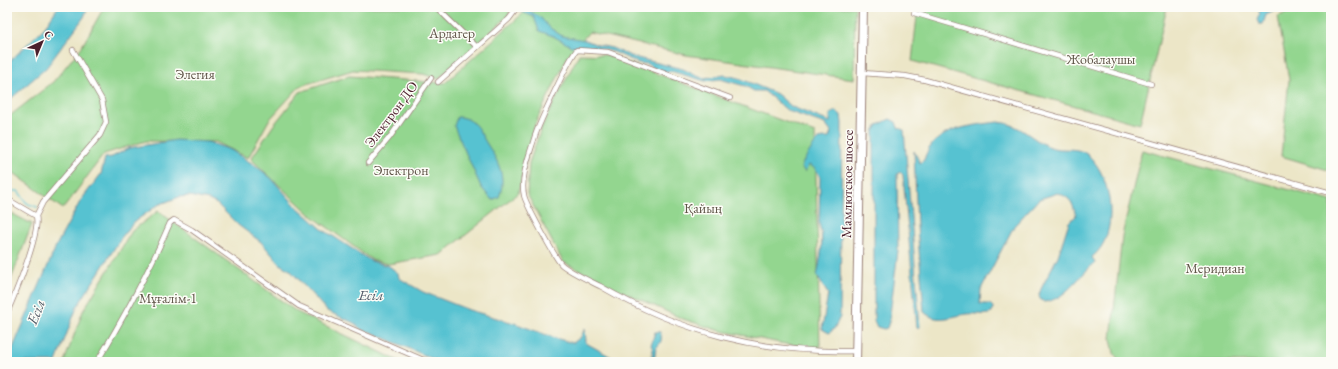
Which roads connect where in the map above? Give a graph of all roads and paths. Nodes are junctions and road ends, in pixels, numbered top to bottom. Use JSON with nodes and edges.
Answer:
{"nodes":[{"id":1,"x":436,"y":7,"type":"edge"},
{"id":2,"x":518,"y":7,"type":"edge"},
{"id":3,"x":863,"y":7,"type":"edge"},
{"id":4,"x":914,"y":13,"type":"dead end"},
{"id":5,"x":477,"y":47,"type":"junction"},
{"id":6,"x":73,"y":50,"type":"dead end"},
{"id":7,"x":862,"y":73,"type":"junction"},
{"id":8,"x":431,"y":78,"type":"dead end"},
{"id":9,"x":438,"y":82,"type":"dead end"},
{"id":10,"x":1151,"y":84,"type":"dead end"},
{"id":11,"x":730,"y":98,"type":"dead end"},
{"id":12,"x":368,"y":163,"type":"dead end"},
{"id":13,"x":1331,"y":193,"type":"edge"},
{"id":14,"x":7,"y":199,"type":"edge"},
{"id":15,"x":36,"y":216,"type":"junction"},
{"id":16,"x":7,"y":313,"type":"edge"},
{"id":17,"x":857,"y":351,"type":"junction"},
{"id":18,"x":97,"y":362,"type":"edge"},
{"id":19,"x":428,"y":362,"type":"edge"},
{"id":20,"x":856,"y":362,"type":"edge"}],
"edges":[{"from":1,"to":5,"type":"street"},
{"from":2,"to":5,"type":"street"},
{"from":3,"to":7,"type":"highway","name":"Мамлютское шоссе"},
{"from":4,"to":10,"type":"street"},
{"from":5,"to":9,"type":"street"},
{"from":6,"to":15,"type":"street"},
{"from":7,"to":13,"type":"street"},
{"from":7,"to":17,"type":"highway","name":"Мамлютское шоссе"},
{"from":8,"to":12,"type":"street","name":"Электрон ДО"},
{"from":11,"to":17,"type":"street"},
{"from":14,"to":15,"type":"street"},
{"from":15,"to":16,"type":"street"},
{"from":17,"to":20,"type":"highway","name":"Мамлютское шоссе"},
{"from":18,"to":19,"type":"street"}]}
